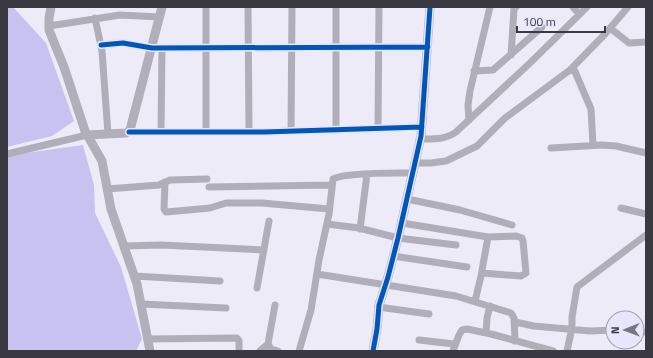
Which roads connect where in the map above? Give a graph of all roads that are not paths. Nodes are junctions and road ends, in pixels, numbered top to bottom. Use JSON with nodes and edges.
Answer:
{"nodes":[{"id":1,"x":52,"y":7,"type":"edge"},
{"id":2,"x":162,"y":7,"type":"edge"},
{"id":3,"x":206,"y":7,"type":"edge"},
{"id":4,"x":248,"y":7,"type":"edge"},
{"id":5,"x":292,"y":7,"type":"edge"},
{"id":6,"x":336,"y":7,"type":"edge"},
{"id":7,"x":379,"y":7,"type":"edge"},
{"id":8,"x":430,"y":7,"type":"edge"},
{"id":9,"x":490,"y":7,"type":"edge"},
{"id":10,"x":516,"y":7,"type":"edge"},
{"id":11,"x":573,"y":7,"type":"edge"},
{"id":12,"x":587,"y":7,"type":"edge"},
{"id":13,"x":628,"y":7,"type":"edge"},
{"id":14,"x":579,"y":14,"type":"junction"},
{"id":15,"x":160,"y":17,"type":"junction"},
{"id":16,"x":95,"y":18,"type":"junction"},
{"id":17,"x":49,"y":26,"type":"junction"},
{"id":18,"x":542,"y":27,"type":"dead end"},
{"id":19,"x":610,"y":28,"type":"junction"},
{"id":20,"x":646,"y":42,"type":"edge"},
{"id":21,"x":101,"y":46,"type":"junction"},
{"id":22,"x":248,"y":47,"type":"junction"},
{"id":23,"x":292,"y":47,"type":"junction"},
{"id":24,"x":428,"y":47,"type":"junction"},
{"id":25,"x":152,"y":48,"type":"junction"},
{"id":26,"x":162,"y":48,"type":"junction"},
{"id":27,"x":207,"y":48,"type":"junction"},
{"id":28,"x":336,"y":48,"type":"junction"},
{"id":29,"x":379,"y":48,"type":"junction"},
{"id":30,"x":511,"y":55,"type":"junction"},
{"id":31,"x":573,"y":67,"type":"junction"},
{"id":32,"x":474,"y":71,"type":"junction"},
{"id":33,"x":469,"y":120,"type":"junction"},
{"id":34,"x":422,"y":127,"type":"junction"},
{"id":35,"x":378,"y":129,"type":"junction"},
{"id":36,"x":336,"y":130,"type":"junction"},
{"id":37,"x":291,"y":131,"type":"junction"},
{"id":38,"x":129,"y":132,"type":"junction"},
{"id":39,"x":161,"y":132,"type":"junction"},
{"id":40,"x":206,"y":132,"type":"junction"},
{"id":41,"x":248,"y":132,"type":"junction"},
{"id":42,"x":108,"y":134,"type":"junction"},
{"id":43,"x":87,"y":135,"type":"junction"},
{"id":44,"x":420,"y":139,"type":"junction"},
{"id":45,"x":593,"y":145,"type":"junction"},
{"id":46,"x":552,"y":148,"type":"dead end"},
{"id":47,"x":646,"y":153,"type":"edge"},
{"id":48,"x":7,"y":154,"type":"edge"},
{"id":49,"x":416,"y":163,"type":"junction"},
{"id":50,"x":413,"y":173,"type":"junction"},
{"id":51,"x":367,"y":174,"type":"junction"},
{"id":52,"x":207,"y":179,"type":"dead end"},
{"id":53,"x":165,"y":182,"type":"junction"},
{"id":54,"x":332,"y":185,"type":"junction"},
{"id":55,"x":208,"y":187,"type":"dead end"},
{"id":56,"x":107,"y":189,"type":"junction"},
{"id":57,"x":407,"y":199,"type":"junction"},
{"id":58,"x":621,"y":208,"type":"dead end"},
{"id":59,"x":329,"y":209,"type":"junction"},
{"id":60,"x":646,"y":214,"type":"edge"},
{"id":61,"x":270,"y":221,"type":"dead end"},
{"id":62,"x":402,"y":223,"type":"junction"},
{"id":63,"x":327,"y":224,"type":"junction"},
{"id":64,"x":512,"y":225,"type":"dead end"},
{"id":65,"x":360,"y":229,"type":"junction"},
{"id":66,"x":646,"y":235,"type":"edge"},
{"id":67,"x":488,"y":237,"type":"junction"},
{"id":68,"x":398,"y":238,"type":"junction"},
{"id":69,"x":456,"y":245,"type":"dead end"},
{"id":70,"x":124,"y":246,"type":"junction"},
{"id":71,"x":264,"y":250,"type":"junction"},
{"id":72,"x":393,"y":256,"type":"junction"},
{"id":73,"x":467,"y":267,"type":"dead end"},
{"id":74,"x":482,"y":273,"type":"junction"},
{"id":75,"x":317,"y":274,"type":"junction"},
{"id":76,"x":134,"y":276,"type":"junction"},
{"id":77,"x":220,"y":281,"type":"dead end"},
{"id":78,"x":385,"y":284,"type":"junction"},
{"id":79,"x":257,"y":288,"type":"dead end"},
{"id":80,"x":475,"y":301,"type":"junction"},
{"id":81,"x":141,"y":304,"type":"junction"},
{"id":82,"x":275,"y":305,"type":"dead end"},
{"id":83,"x":490,"y":306,"type":"junction"},
{"id":84,"x":378,"y":307,"type":"junction"},
{"id":85,"x":226,"y":308,"type":"dead end"},
{"id":86,"x":429,"y":314,"type":"dead end"},
{"id":87,"x":515,"y":322,"type":"junction"},
{"id":88,"x":572,"y":328,"type":"junction"},
{"id":89,"x":605,"y":330,"type":"edge"},
{"id":90,"x":486,"y":333,"type":"junction"},
{"id":91,"x":147,"y":339,"type":"junction"},
{"id":92,"x":419,"y":340,"type":"dead end"},
{"id":93,"x":515,"y":341,"type":"junction"},
{"id":94,"x":268,"y":344,"type":"junction"},
{"id":95,"x":454,"y":348,"type":"edge"},
{"id":96,"x":150,"y":351,"type":"edge"},
{"id":97,"x":239,"y":351,"type":"edge"},
{"id":98,"x":260,"y":351,"type":"edge"},
{"id":99,"x":278,"y":351,"type":"edge"},
{"id":100,"x":299,"y":351,"type":"edge"},
{"id":101,"x":373,"y":351,"type":"edge"},
{"id":102,"x":553,"y":351,"type":"edge"},
{"id":103,"x":568,"y":351,"type":"edge"}],
"edges":[{"from":1,"to":17,"type":"street"},
{"from":2,"to":15,"type":"street"},
{"from":3,"to":27,"type":"street"},
{"from":4,"to":22,"type":"street"},
{"from":5,"to":23,"type":"street"},
{"from":6,"to":28,"type":"street"},
{"from":7,"to":29,"type":"street"},
{"from":8,"to":24,"type":"street"},
{"from":9,"to":32,"type":"street"},
{"from":10,"to":30,"type":"street"},
{"from":11,"to":14,"type":"street"},
{"from":12,"to":14,"type":"street"},
{"from":13,"to":19,"type":"street"},
{"from":14,"to":33,"type":"street"},
{"from":15,"to":16,"type":"street"},
{"from":15,"to":25,"type":"street"},
{"from":16,"to":17,"type":"street"},
{"from":16,"to":21,"type":"street"},
{"from":17,"to":43,"type":"street"},
{"from":18,"to":30,"type":"street"},
{"from":19,"to":20,"type":"street"},
{"from":19,"to":31,"type":"street"},
{"from":21,"to":25,"type":"street"},
{"from":21,"to":42,"type":"street"},
{"from":22,"to":23,"type":"street"},
{"from":22,"to":27,"type":"street"},
{"from":22,"to":41,"type":"street"},
{"from":23,"to":28,"type":"street"},
{"from":23,"to":37,"type":"street"},
{"from":24,"to":29,"type":"street"},
{"from":24,"to":34,"type":"street"},
{"from":25,"to":26,"type":"street"},
{"from":25,"to":38,"type":"street"},
{"from":26,"to":27,"type":"street"},
{"from":26,"to":39,"type":"street"},
{"from":27,"to":40,"type":"street"},
{"from":28,"to":29,"type":"street"},
{"from":28,"to":36,"type":"street"},
{"from":29,"to":35,"type":"street"},
{"from":30,"to":32,"type":"street"},
{"from":31,"to":45,"type":"street"},
{"from":31,"to":49,"type":"street"},
{"from":32,"to":33,"type":"street"},
{"from":33,"to":44,"type":"street"},
{"from":34,"to":35,"type":"street"},
{"from":34,"to":44,"type":"street"},
{"from":35,"to":36,"type":"street"},
{"from":36,"to":37,"type":"street"},
{"from":37,"to":41,"type":"street"},
{"from":38,"to":39,"type":"street"},
{"from":38,"to":42,"type":"street"},
{"from":39,"to":40,"type":"street"},
{"from":40,"to":41,"type":"street"},
{"from":42,"to":43,"type":"street"},
{"from":43,"to":48,"type":"street"},
{"from":43,"to":56,"type":"street"},
{"from":44,"to":49,"type":"street"},
{"from":45,"to":46,"type":"street"},
{"from":45,"to":47,"type":"street"},
{"from":49,"to":50,"type":"street"},
{"from":50,"to":51,"type":"street"},
{"from":50,"to":57,"type":"street"},
{"from":51,"to":54,"type":"street"},
{"from":51,"to":65,"type":"street"},
{"from":52,"to":53,"type":"street"},
{"from":53,"to":56,"type":"street"},
{"from":53,"to":59,"type":"street"},
{"from":54,"to":55,"type":"street"},
{"from":54,"to":59,"type":"street"},
{"from":56,"to":70,"type":"street"},
{"from":57,"to":62,"type":"street"},
{"from":57,"to":64,"type":"street"},
{"from":58,"to":60,"type":"street"},
{"from":59,"to":63,"type":"street"},
{"from":61,"to":71,"type":"street"},
{"from":62,"to":67,"type":"street"},
{"from":62,"to":68,"type":"street"},
{"from":63,"to":65,"type":"street"},
{"from":63,"to":75,"type":"street"},
{"from":65,"to":68,"type":"street"},
{"from":66,"to":88,"type":"street"},
{"from":67,"to":74,"type":"street"},
{"from":67,"to":74,"type":"street"},
{"from":68,"to":69,"type":"street"},
{"from":68,"to":72,"type":"street"},
{"from":70,"to":71,"type":"street"},
{"from":70,"to":76,"type":"street"},
{"from":71,"to":79,"type":"street"},
{"from":72,"to":73,"type":"street"},
{"from":72,"to":78,"type":"street"},
{"from":74,"to":80,"type":"street"},
{"from":75,"to":78,"type":"street"},
{"from":75,"to":100,"type":"street"},
{"from":76,"to":77,"type":"street"},
{"from":76,"to":81,"type":"street"},
{"from":78,"to":80,"type":"street"},
{"from":78,"to":84,"type":"street"},
{"from":80,"to":83,"type":"street"},
{"from":81,"to":85,"type":"street"},
{"from":81,"to":91,"type":"street"},
{"from":82,"to":94,"type":"street"},
{"from":83,"to":87,"type":"street"},
{"from":83,"to":90,"type":"street"},
{"from":84,"to":86,"type":"street"},
{"from":84,"to":101,"type":"street"},
{"from":87,"to":88,"type":"street"},
{"from":87,"to":93,"type":"street"},
{"from":88,"to":89,"type":"street"},
{"from":88,"to":103,"type":"street"},
{"from":90,"to":93,"type":"street"},
{"from":90,"to":95,"type":"street"},
{"from":91,"to":96,"type":"street"},
{"from":91,"to":97,"type":"street"},
{"from":92,"to":95,"type":"street"},
{"from":93,"to":102,"type":"street"},
{"from":94,"to":98,"type":"street"},
{"from":94,"to":99,"type":"street"}]}
